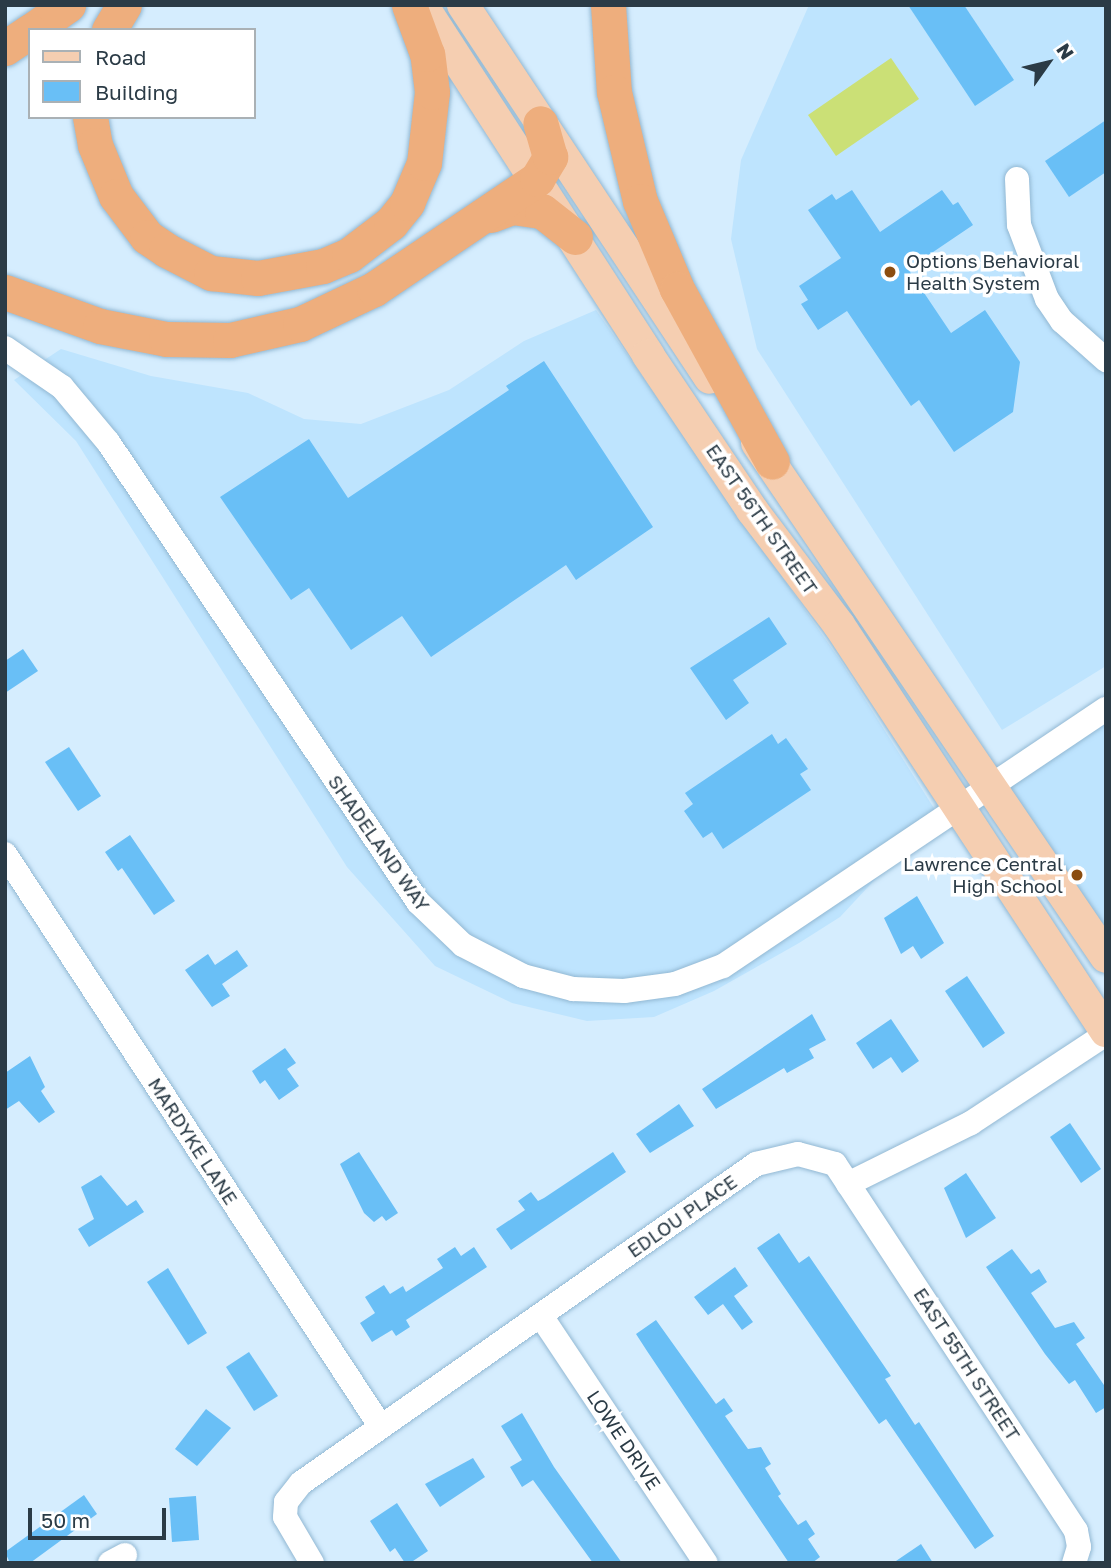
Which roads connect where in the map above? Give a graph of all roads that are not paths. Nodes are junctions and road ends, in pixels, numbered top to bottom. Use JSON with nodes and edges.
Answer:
{"nodes":[{"id":1,"x":68,"y":5,"type":"edge"},
{"id":2,"x":124,"y":5,"type":"edge"},
{"id":3,"x":409,"y":5,"type":"edge"},
{"id":4,"x":422,"y":5,"type":"edge"},
{"id":5,"x":463,"y":5,"type":"edge"},
{"id":6,"x":608,"y":5,"type":"edge"},
{"id":7,"x":34,"y":28,"type":"edge"},
{"id":8,"x":111,"y":28,"type":"edge"},
{"id":9,"x":28,"y":32,"type":"edge"},
{"id":10,"x":5,"y":48,"type":"edge"},
{"id":11,"x":90,"y":119,"type":"edge"},
{"id":12,"x":540,"y":123,"type":"junction"},
{"id":13,"x":1017,"y":179,"type":"dead end"},
{"id":14,"x":537,"y":180,"type":"junction"},
{"id":15,"x":468,"y":224,"type":"junction"},
{"id":16,"x":575,"y":237,"type":"junction"},
{"id":17,"x":5,"y":292,"type":"edge"},
{"id":18,"x":5,"y":348,"type":"edge"},
{"id":19,"x":1106,"y":360,"type":"edge"},
{"id":20,"x":772,"y":462,"type":"junction"},
{"id":21,"x":1106,"y":709,"type":"edge"},
{"id":22,"x":976,"y":799,"type":"junction"},
{"id":23,"x":5,"y":854,"type":"edge"},
{"id":24,"x":1106,"y":957,"type":"edge"},
{"id":25,"x":1106,"y":1032,"type":"edge"},
{"id":26,"x":848,"y":1184,"type":"junction"},
{"id":27,"x":541,"y":1316,"type":"junction"},
{"id":28,"x":381,"y":1427,"type":"junction"},
{"id":29,"x":1077,"y":1555,"type":"edge"},
{"id":30,"x":312,"y":1563,"type":"edge"},
{"id":31,"x":706,"y":1563,"type":"edge"}],
"edges":[{"from":1,"to":7,"type":"highway"},
{"from":2,"to":8,"type":"highway"},
{"from":3,"to":11,"type":"highway"},
{"from":4,"to":14,"type":"main road","name":"EAST 56TH STREET"},
{"from":5,"to":12,"type":"main road","name":"EAST 56TH STREET"},
{"from":6,"to":20,"type":"highway"},
{"from":9,"to":10,"type":"highway"},
{"from":12,"to":14,"type":"highway"},
{"from":12,"to":20,"type":"main road","name":"EAST 56TH STREET"},
{"from":13,"to":19,"type":"street"},
{"from":14,"to":15,"type":"highway"},
{"from":14,"to":16,"type":"main road","name":"EAST 56TH STREET"},
{"from":15,"to":16,"type":"highway"},
{"from":15,"to":17,"type":"highway"},
{"from":16,"to":22,"type":"main road","name":"EAST 56TH STREET"},
{"from":18,"to":22,"type":"street","name":"SHADELAND WAY"},
{"from":20,"to":22,"type":"main road","name":"EAST 56TH STREET"},
{"from":21,"to":22,"type":"street","name":"SHADELAND WAY"},
{"from":22,"to":24,"type":"main road","name":"EAST 56TH STREET"},
{"from":22,"to":25,"type":"main road","name":"EAST 56TH STREET"},
{"from":23,"to":28,"type":"street","name":"MARDYKE LANE"},
{"from":25,"to":26,"type":"street"},
{"from":26,"to":27,"type":"street","name":"EDLOU PLACE"},
{"from":26,"to":29,"type":"street","name":"EAST 55TH STREET"},
{"from":27,"to":28,"type":"street","name":"EDLOU PLACE"},
{"from":27,"to":31,"type":"street","name":"LOWE DRIVE"},
{"from":28,"to":30,"type":"street","name":"EDLOU PLACE"}]}
